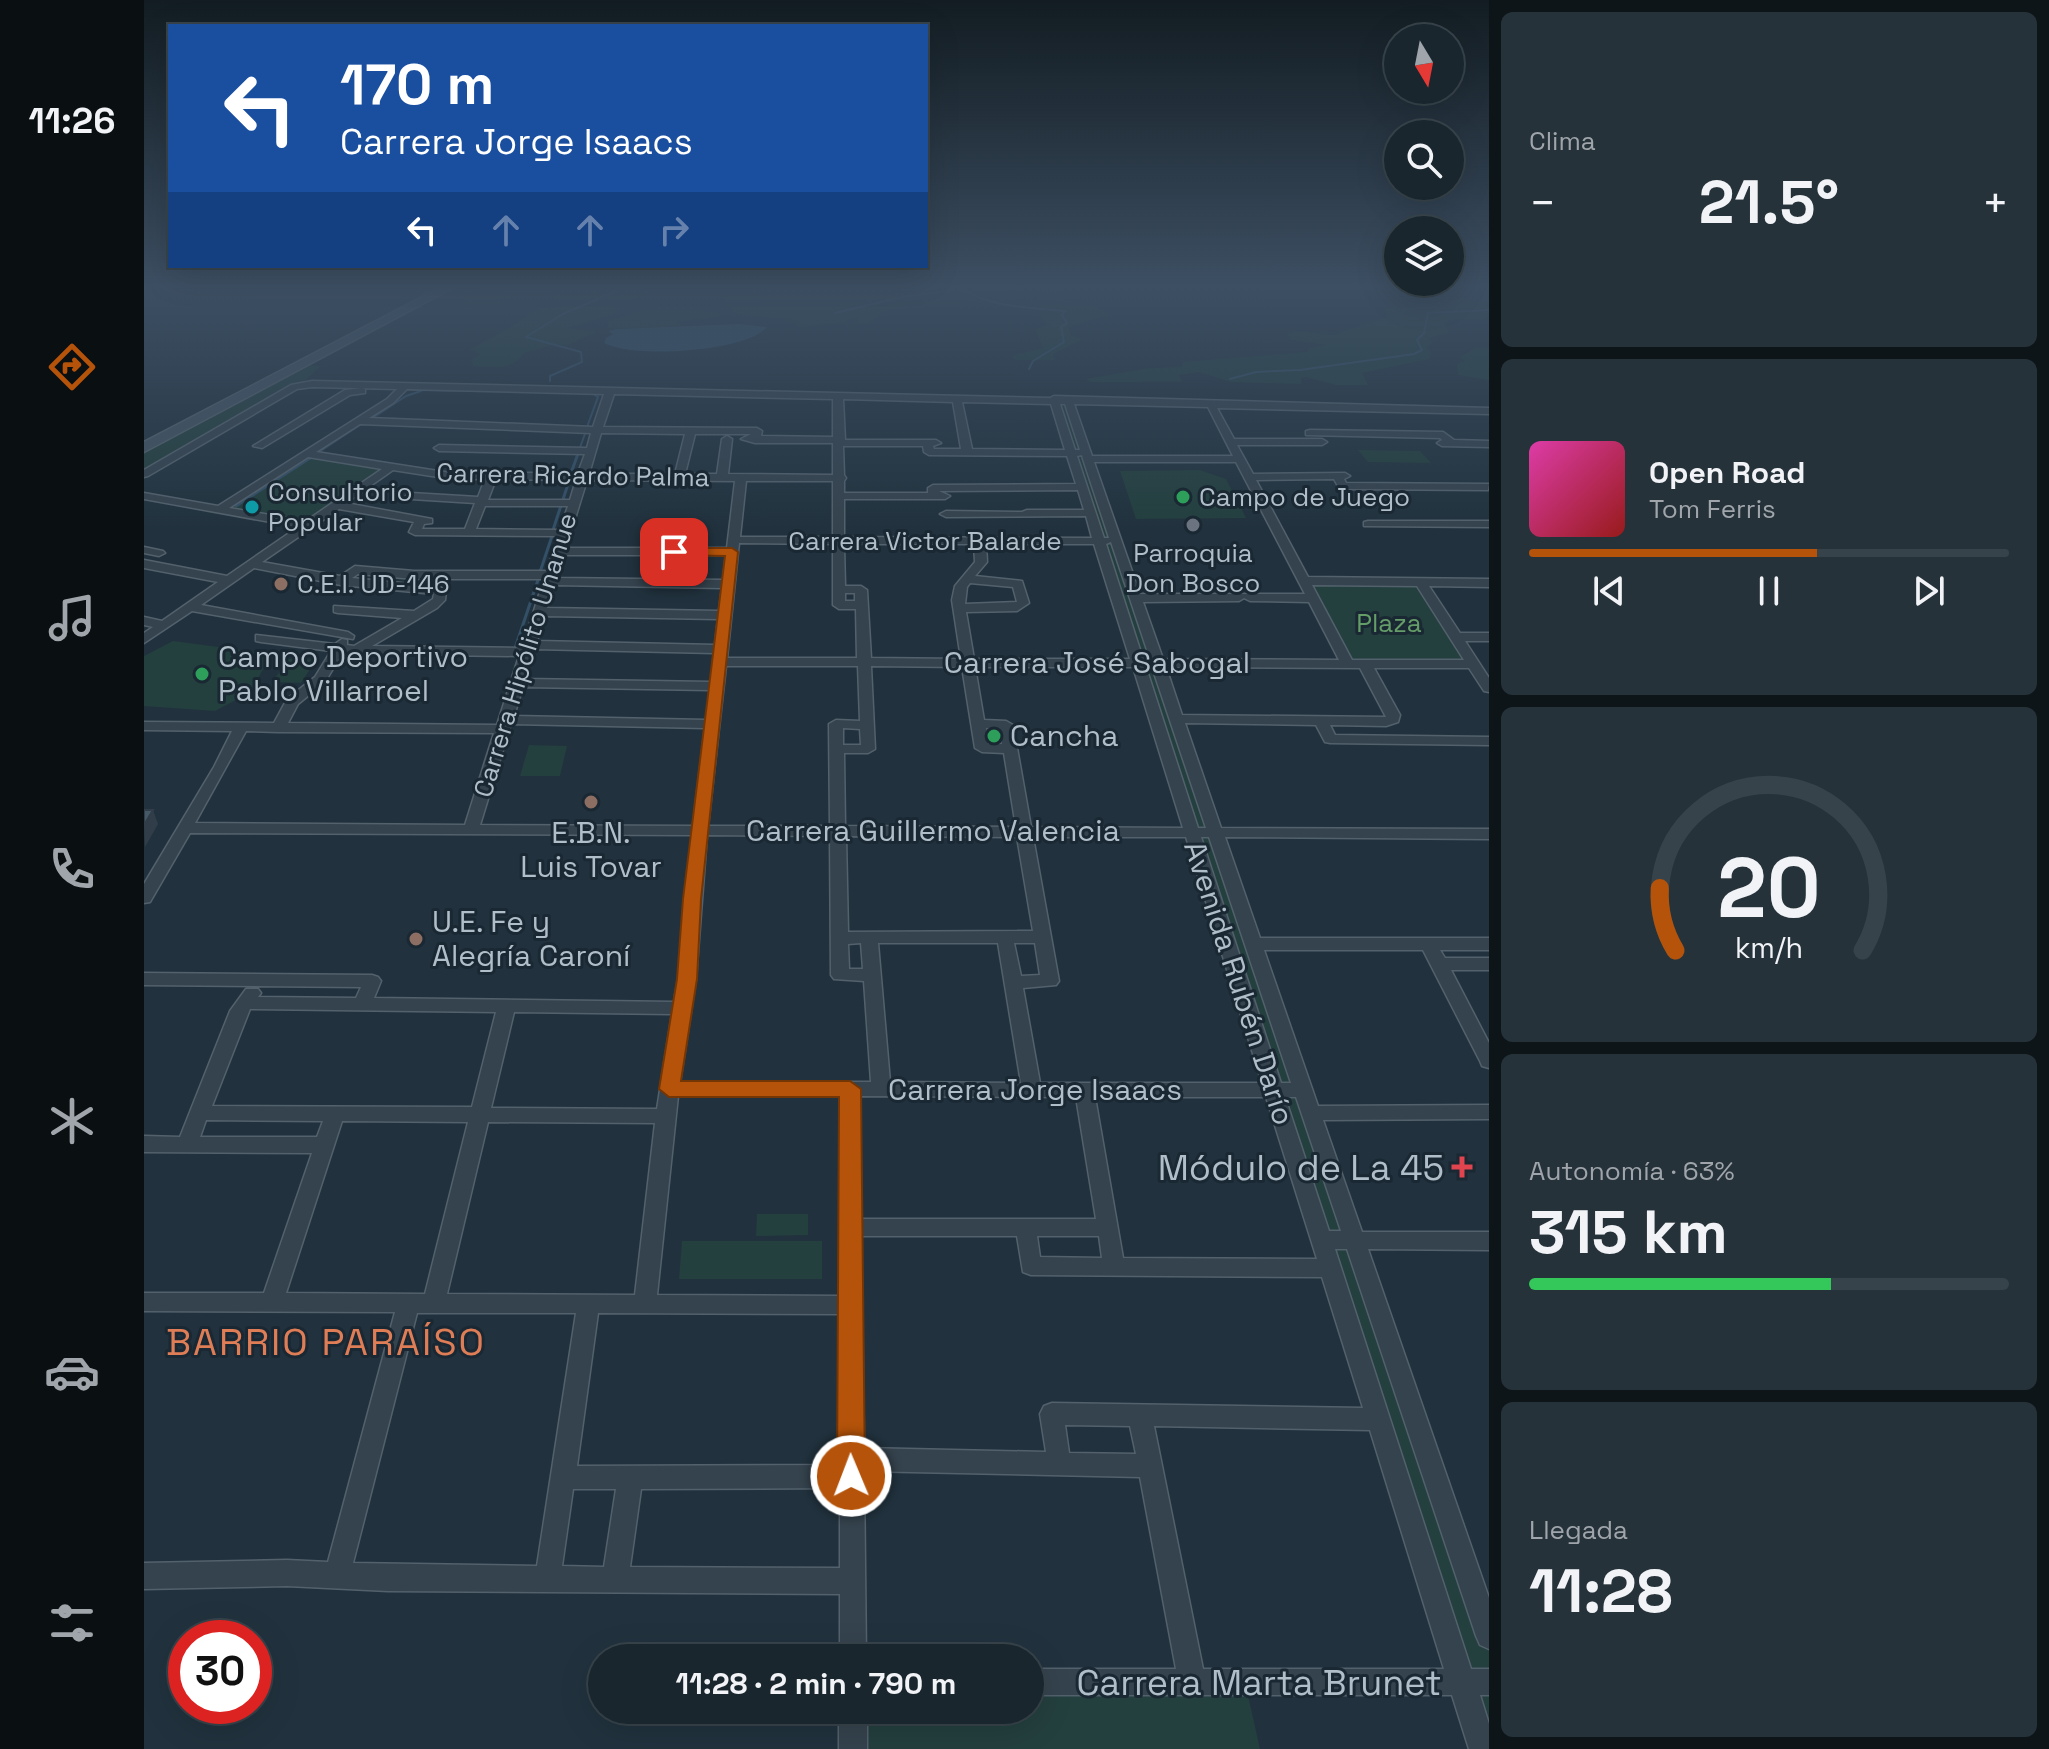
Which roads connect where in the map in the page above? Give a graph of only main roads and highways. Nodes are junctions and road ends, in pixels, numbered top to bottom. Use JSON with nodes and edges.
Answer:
{"nodes":[{"id":1,"x":298,"y":367,"type":"edge"},
{"id":2,"x":144,"y":448,"type":"edge"}],
"edges":[{"from":1,"to":2,"type":"main road"}]}
